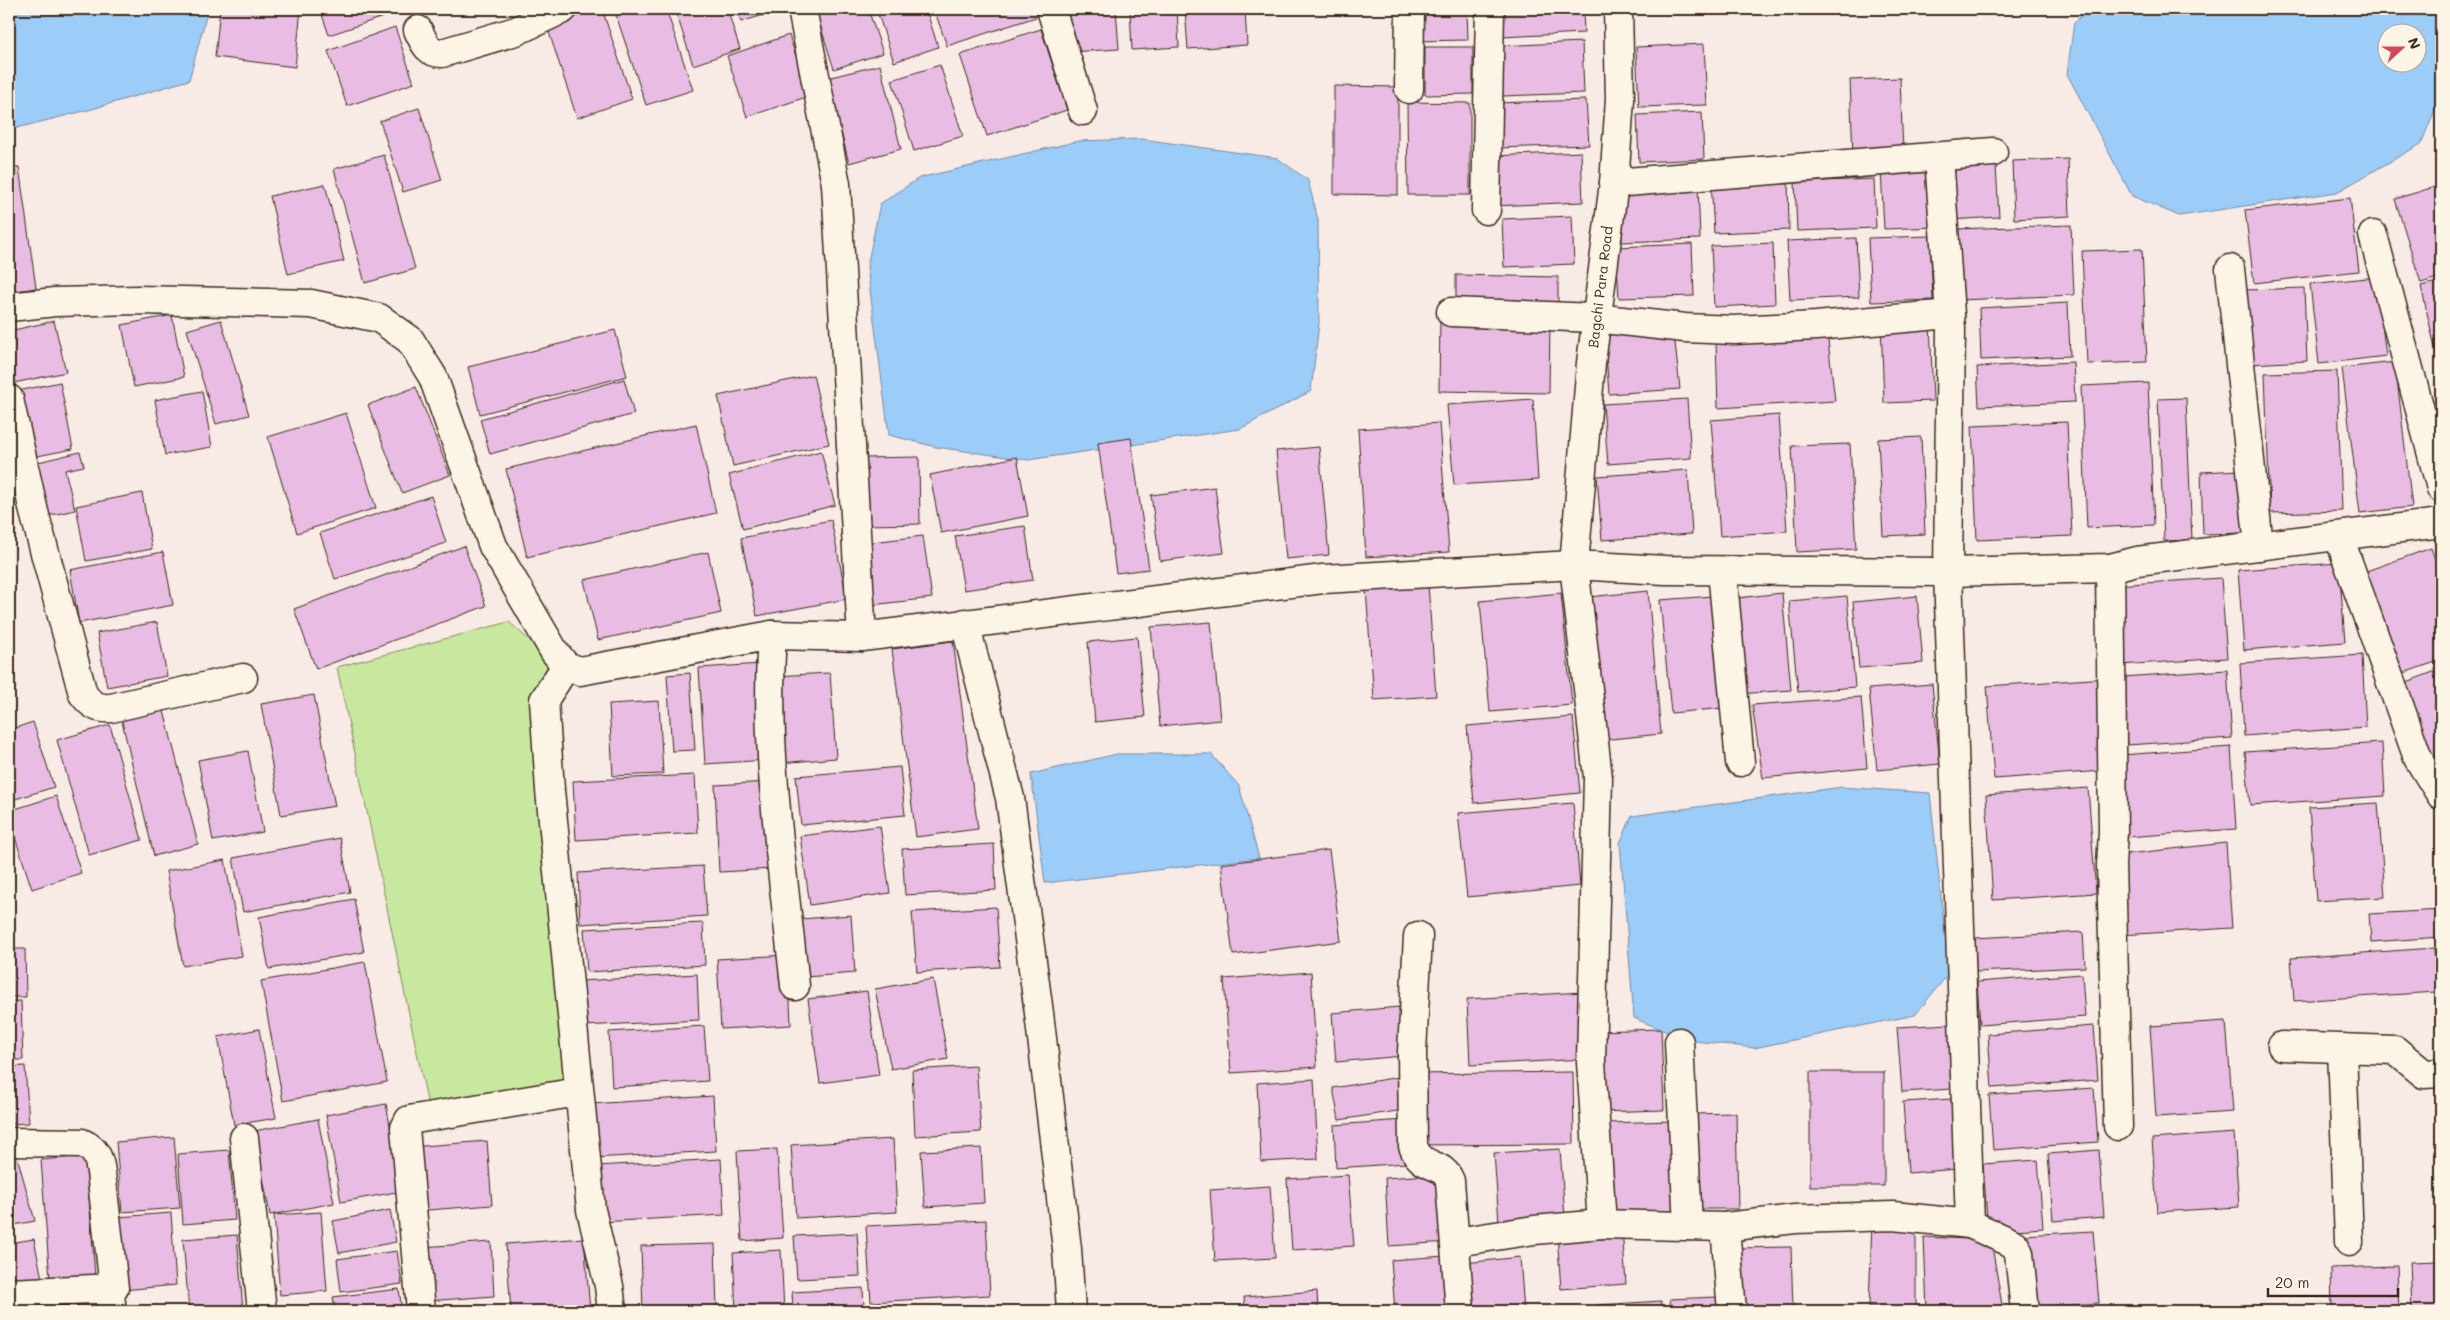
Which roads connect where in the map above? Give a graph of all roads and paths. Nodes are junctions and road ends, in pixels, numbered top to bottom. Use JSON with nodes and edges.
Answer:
{"nodes":[{"id":1,"x":563,"y":9,"type":"edge"},
{"id":2,"x":802,"y":9,"type":"edge"},
{"id":3,"x":1051,"y":9,"type":"edge"},
{"id":4,"x":1410,"y":9,"type":"edge"},
{"id":5,"x":1490,"y":9,"type":"edge"},
{"id":6,"x":1618,"y":9,"type":"edge"},
{"id":7,"x":418,"y":30,"type":"dead end"},
{"id":8,"x":1409,"y":89,"type":"dead end"},
{"id":9,"x":1083,"y":111,"type":"dead end"},
{"id":10,"x":1993,"y":152,"type":"dead end"},
{"id":11,"x":1939,"y":157,"type":"junction"},
{"id":12,"x":1614,"y":183,"type":"junction"},
{"id":13,"x":1486,"y":210,"type":"dead end"},
{"id":14,"x":2373,"y":236,"type":"dead end"},
{"id":15,"x":2230,"y":269,"type":"dead end"},
{"id":16,"x":9,"y":307,"type":"edge"},
{"id":17,"x":1451,"y":312,"type":"dead end"},
{"id":18,"x":1950,"y":314,"type":"junction"},
{"id":19,"x":1596,"y":318,"type":"junction"},
{"id":20,"x":9,"y":399,"type":"edge"},
{"id":21,"x":2441,"y":488,"type":"edge"},
{"id":22,"x":2441,"y":523,"type":"edge"},
{"id":23,"x":2339,"y":537,"type":"junction"},
{"id":24,"x":2259,"y":546,"type":"junction"},
{"id":25,"x":1574,"y":565,"type":"junction"},
{"id":26,"x":2110,"y":568,"type":"junction"},
{"id":27,"x":1722,"y":571,"type":"junction"},
{"id":28,"x":1948,"y":572,"type":"junction"},
{"id":29,"x":965,"y":623,"type":"junction"},
{"id":30,"x":772,"y":635,"type":"junction"},
{"id":31,"x":862,"y":637,"type":"junction"},
{"id":32,"x":566,"y":666,"type":"junction"},
{"id":33,"x":243,"y":678,"type":"dead end"},
{"id":34,"x":1740,"y":762,"type":"dead end"},
{"id":35,"x":2441,"y":795,"type":"edge"},
{"id":36,"x":1418,"y":936,"type":"dead end"},
{"id":37,"x":795,"y":986,"type":"dead end"},
{"id":38,"x":1679,"y":1042,"type":"dead end"},
{"id":39,"x":2282,"y":1046,"type":"dead end"},
{"id":40,"x":2342,"y":1048,"type":"junction"},
{"id":41,"x":2441,"y":1074,"type":"edge"},
{"id":42,"x":578,"y":1092,"type":"junction"},
{"id":43,"x":2118,"y":1126,"type":"dead end"},
{"id":44,"x":244,"y":1138,"type":"dead end"},
{"id":45,"x":9,"y":1142,"type":"edge"},
{"id":46,"x":1602,"y":1224,"type":"junction"},
{"id":47,"x":1970,"y":1224,"type":"junction"},
{"id":48,"x":1688,"y":1226,"type":"junction"},
{"id":49,"x":1726,"y":1227,"type":"junction"},
{"id":50,"x":1456,"y":1242,"type":"junction"},
{"id":51,"x":2349,"y":1242,"type":"dead end"},
{"id":52,"x":9,"y":1293,"type":"edge"},
{"id":53,"x":110,"y":1300,"type":"edge"},
{"id":54,"x":262,"y":1311,"type":"edge"},
{"id":55,"x":421,"y":1311,"type":"edge"},
{"id":56,"x":612,"y":1311,"type":"edge"},
{"id":57,"x":1070,"y":1311,"type":"edge"},
{"id":58,"x":1460,"y":1311,"type":"edge"},
{"id":59,"x":1732,"y":1311,"type":"edge"},
{"id":60,"x":2025,"y":1311,"type":"edge"}],
"edges":[{"from":1,"to":7,"type":"street"},
{"from":2,"to":31,"type":"street"},
{"from":3,"to":9,"type":"street"},
{"from":4,"to":8,"type":"street"},
{"from":5,"to":13,"type":"street"},
{"from":6,"to":12,"type":"street","name":"Bagchi Para Road"},
{"from":10,"to":11,"type":"street"},
{"from":11,"to":12,"type":"street"},
{"from":11,"to":18,"type":"street"},
{"from":12,"to":19,"type":"street","name":"Bagchi Para Road"},
{"from":14,"to":21,"type":"street"},
{"from":15,"to":24,"type":"street"},
{"from":16,"to":32,"type":"street"},
{"from":17,"to":19,"type":"street"},
{"from":18,"to":19,"type":"street"},
{"from":18,"to":28,"type":"street"},
{"from":19,"to":25,"type":"street","name":"Bagchi Para Road"},
{"from":20,"to":33,"type":"street"},
{"from":22,"to":23,"type":"street"},
{"from":23,"to":24,"type":"street"},
{"from":23,"to":35,"type":"street"},
{"from":24,"to":26,"type":"street"},
{"from":25,"to":27,"type":"street"},
{"from":25,"to":29,"type":"street"},
{"from":25,"to":46,"type":"street","name":"Bagchi Para Road"},
{"from":26,"to":28,"type":"street"},
{"from":26,"to":43,"type":"street"},
{"from":27,"to":28,"type":"street"},
{"from":27,"to":34,"type":"street"},
{"from":28,"to":47,"type":"street"},
{"from":29,"to":31,"type":"street"},
{"from":29,"to":57,"type":"street"},
{"from":30,"to":31,"type":"street"},
{"from":30,"to":32,"type":"street"},
{"from":30,"to":37,"type":"street"},
{"from":32,"to":42,"type":"street"},
{"from":36,"to":50,"type":"street"},
{"from":38,"to":48,"type":"street"},
{"from":39,"to":40,"type":"street"},
{"from":40,"to":41,"type":"street"},
{"from":40,"to":51,"type":"street"},
{"from":42,"to":55,"type":"street"},
{"from":42,"to":56,"type":"street"},
{"from":44,"to":54,"type":"street"},
{"from":45,"to":53,"type":"street"},
{"from":46,"to":48,"type":"street"},
{"from":46,"to":50,"type":"street"},
{"from":47,"to":49,"type":"street"},
{"from":47,"to":60,"type":"street"},
{"from":48,"to":49,"type":"street"},
{"from":49,"to":59,"type":"street"},
{"from":50,"to":58,"type":"street"},
{"from":52,"to":53,"type":"street"}]}
